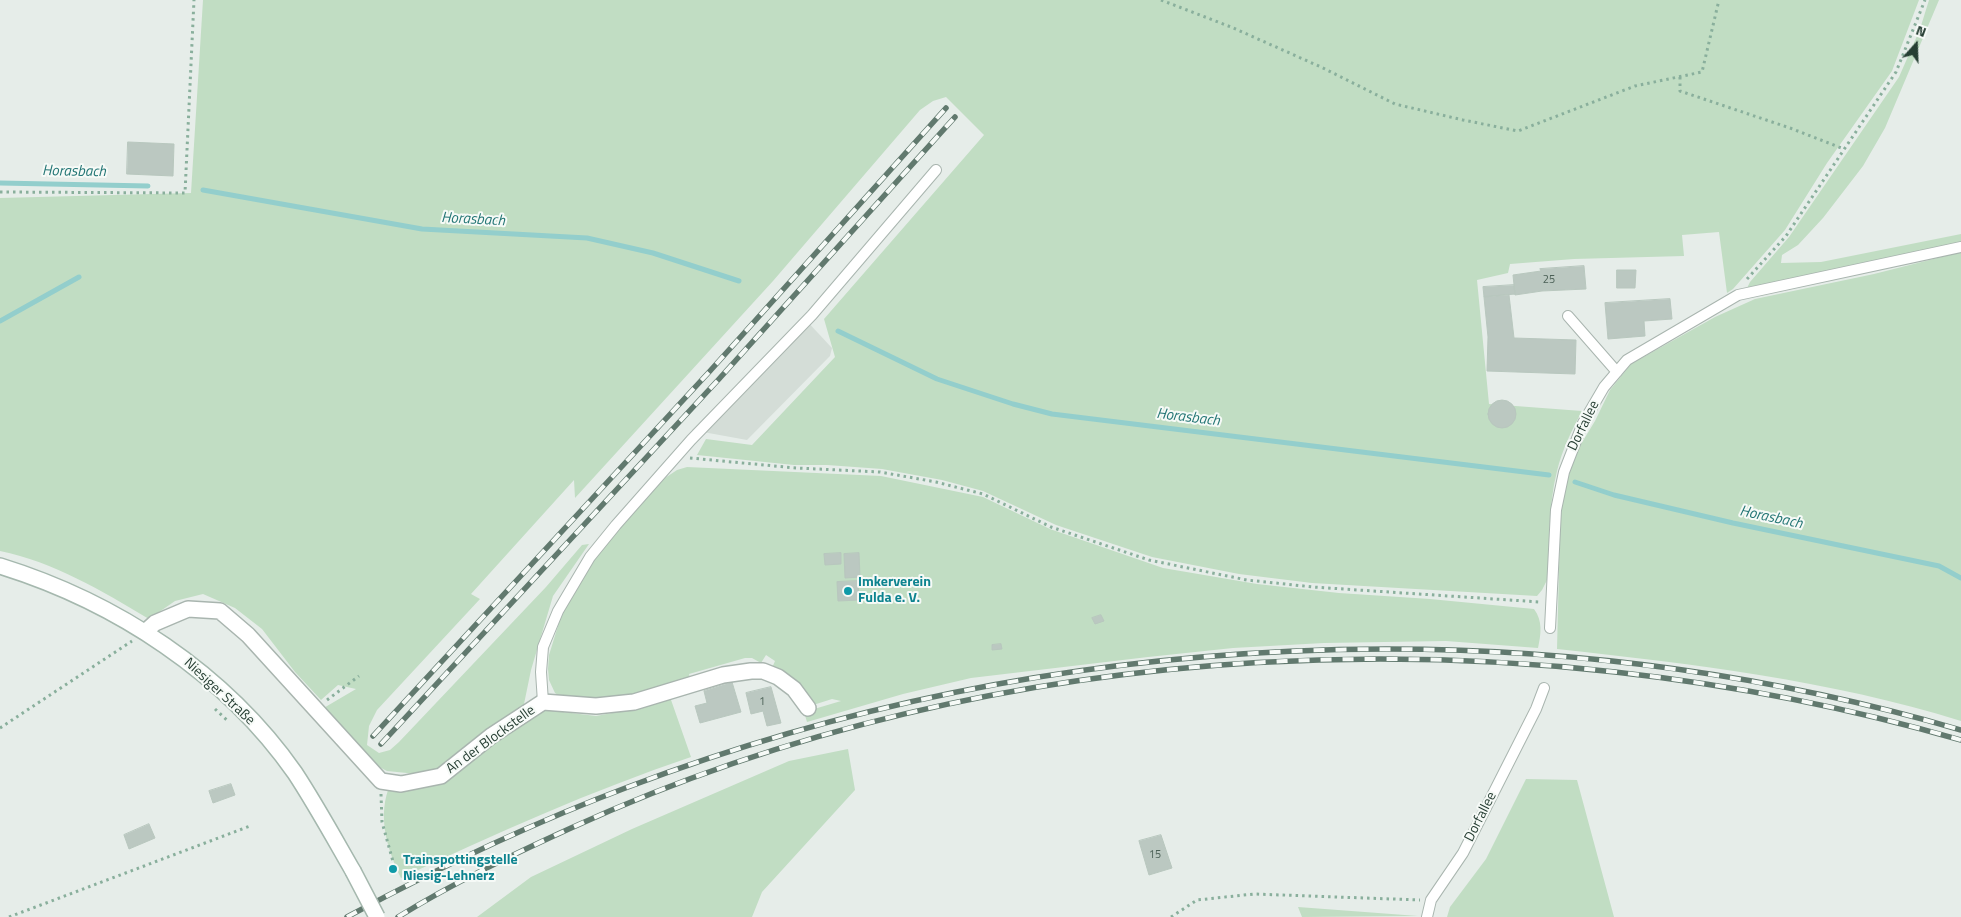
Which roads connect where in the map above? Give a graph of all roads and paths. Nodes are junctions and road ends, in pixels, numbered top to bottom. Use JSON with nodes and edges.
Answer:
{"nodes":[{"id":1,"x":194,"y":0,"type":"edge"},
{"id":2,"x":1161,"y":0,"type":"edge"},
{"id":3,"x":1719,"y":0,"type":"edge"},
{"id":4,"x":1926,"y":0,"type":"edge"},
{"id":5,"x":1680,"y":78,"type":"junction"},
{"id":6,"x":1844,"y":149,"type":"junction"},
{"id":7,"x":936,"y":170,"type":"dead end"},
{"id":8,"x":0,"y":192,"type":"edge"},
{"id":9,"x":1961,"y":247,"type":"edge"},
{"id":10,"x":1738,"y":295,"type":"junction"},
{"id":11,"x":1568,"y":316,"type":"dead end"},
{"id":12,"x":1617,"y":372,"type":"junction"},
{"id":13,"x":677,"y":457,"type":"junction"},
{"id":14,"x":0,"y":566,"type":"edge"},
{"id":15,"x":1550,"y":602,"type":"junction"},
{"id":16,"x":1550,"y":628,"type":"dead end"},
{"id":17,"x":145,"y":632,"type":"junction"},
{"id":18,"x":123,"y":637,"type":"dead end"},
{"id":19,"x":131,"y":642,"type":"junction"},
{"id":20,"x":139,"y":647,"type":"dead end"},
{"id":21,"x":358,"y":676,"type":"dead end"},
{"id":22,"x":1544,"y":688,"type":"dead end"},
{"id":23,"x":543,"y":702,"type":"junction"},
{"id":24,"x":314,"y":707,"type":"junction"},
{"id":25,"x":215,"y":708,"type":"dead end"},
{"id":26,"x":808,"y":708,"type":"dead end"},
{"id":27,"x":235,"y":727,"type":"dead end"},
{"id":28,"x":0,"y":728,"type":"edge"},
{"id":29,"x":380,"y":781,"type":"junction"},
{"id":30,"x":250,"y":826,"type":"dead end"},
{"id":31,"x":394,"y":865,"type":"dead end"},
{"id":32,"x":1431,"y":900,"type":"junction"},
{"id":33,"x":9,"y":917,"type":"edge"},
{"id":34,"x":378,"y":917,"type":"edge"},
{"id":35,"x":1171,"y":917,"type":"edge"},
{"id":36,"x":1427,"y":917,"type":"edge"}],
"edges":[{"from":1,"to":8,"type":"path"},
{"from":2,"to":5,"type":"path"},
{"from":3,"to":5,"type":"path"},
{"from":4,"to":6,"type":"path"},
{"from":5,"to":6,"type":"path"},
{"from":6,"to":10,"type":"path"},
{"from":7,"to":13,"type":"lane"},
{"from":9,"to":10,"type":"lane","name":"Dorfallee"},
{"from":10,"to":12,"type":"lane","name":"Dorfallee"},
{"from":11,"to":12,"type":"lane"},
{"from":12,"to":15,"type":"lane","name":"Dorfallee"},
{"from":13,"to":15,"type":"path"},
{"from":13,"to":23,"type":"lane"},
{"from":14,"to":17,"type":"street","name":"Niesiger Straße"},
{"from":15,"to":16,"type":"lane","name":"Dorfallee"},
{"from":17,"to":19,"type":"path"},
{"from":17,"to":24,"type":"street"},
{"from":17,"to":34,"type":"street","name":"Niesiger Straße","bridge":true},
{"from":18,"to":19,"type":"path"},
{"from":19,"to":20,"type":"path"},
{"from":19,"to":28,"type":"path"},
{"from":21,"to":24,"type":"path"},
{"from":22,"to":32,"type":"lane","name":"Dorfallee"},
{"from":23,"to":26,"type":"street","name":"An der Blockstelle"},
{"from":23,"to":29,"type":"street","name":"An der Blockstelle"},
{"from":24,"to":29,"type":"street"},
{"from":25,"to":27,"type":"path"},
{"from":29,"to":31,"type":"path"},
{"from":30,"to":33,"type":"path"},
{"from":32,"to":35,"type":"path"},
{"from":32,"to":36,"type":"lane","name":"Dorfallee"}]}
